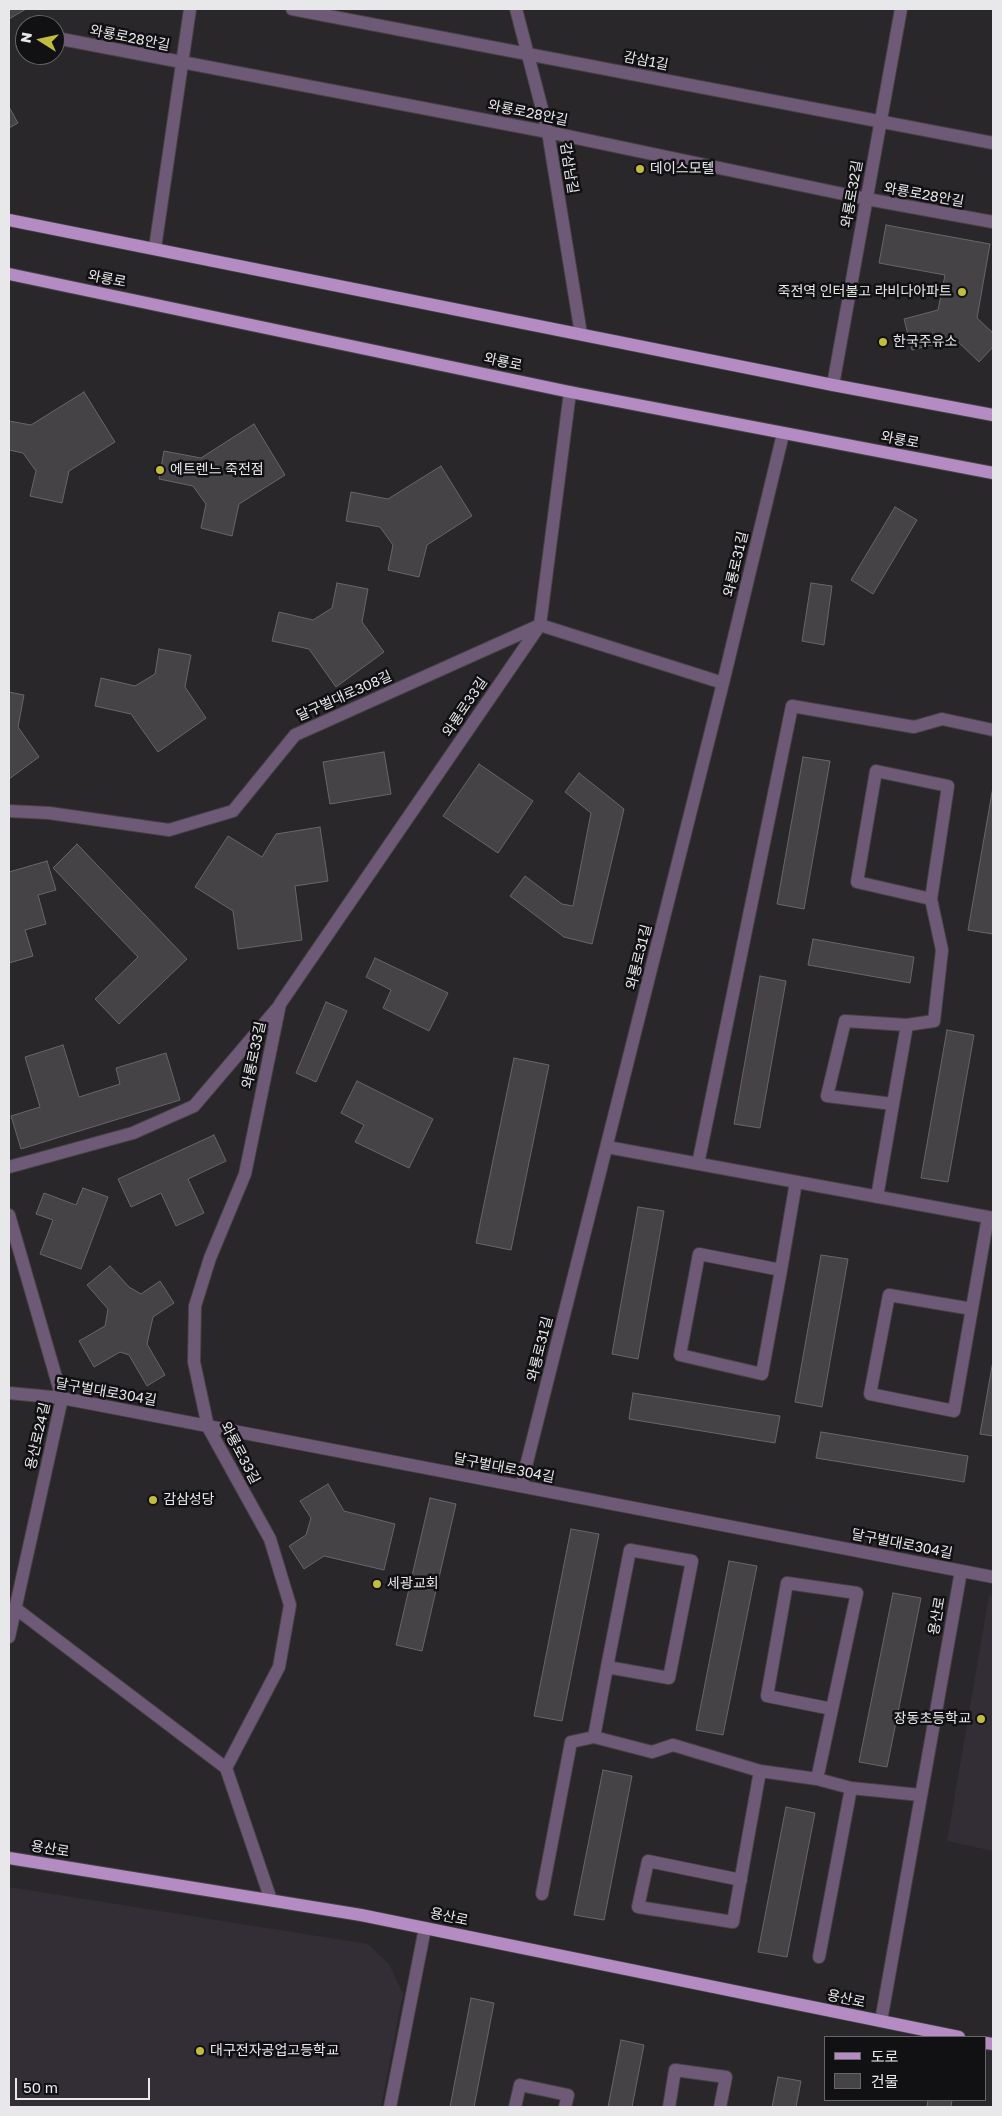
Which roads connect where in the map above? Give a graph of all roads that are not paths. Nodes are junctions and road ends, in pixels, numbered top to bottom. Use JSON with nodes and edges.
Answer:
{"nodes":[{"id":1,"x":190,"y":9,"type":"edge"},
{"id":2,"x":292,"y":9,"type":"edge"},
{"id":3,"x":516,"y":9,"type":"edge"},
{"id":4,"x":901,"y":9,"type":"edge"},
{"id":5,"x":65,"y":40,"type":"edge"},
{"id":6,"x":527,"y":54,"type":"junction"},
{"id":7,"x":182,"y":63,"type":"junction"},
{"id":8,"x":880,"y":121,"type":"junction"},
{"id":9,"x":548,"y":132,"type":"junction"},
{"id":10,"x":993,"y":143,"type":"edge"},
{"id":11,"x":866,"y":199,"type":"junction"},
{"id":12,"x":9,"y":220,"type":"edge"},
{"id":13,"x":993,"y":222,"type":"edge"},
{"id":14,"x":155,"y":248,"type":"junction"},
{"id":15,"x":9,"y":274,"type":"edge"},
{"id":16,"x":581,"y":334,"type":"junction"},
{"id":17,"x":833,"y":385,"type":"junction"},
{"id":18,"x":570,"y":392,"type":"junction"},
{"id":19,"x":993,"y":416,"type":"edge"},
{"id":20,"x":782,"y":434,"type":"junction"},
{"id":21,"x":993,"y":473,"type":"edge"},
{"id":22,"x":540,"y":624,"type":"junction"},
{"id":23,"x":723,"y":683,"type":"junction"},
{"id":24,"x":993,"y":730,"type":"edge"},
{"id":25,"x":9,"y":811,"type":"edge"},
{"id":26,"x":931,"y":898,"type":"junction"},
{"id":27,"x":280,"y":1004,"type":"junction"},
{"id":28,"x":907,"y":1025,"type":"junction"},
{"id":29,"x":893,"y":1104,"type":"junction"},
{"id":30,"x":607,"y":1147,"type":"junction"},
{"id":31,"x":698,"y":1164,"type":"junction"},
{"id":32,"x":9,"y":1167,"type":"edge"},
{"id":33,"x":796,"y":1182,"type":"junction"},
{"id":34,"x":877,"y":1197,"type":"junction"},
{"id":35,"x":9,"y":1215,"type":"edge"},
{"id":36,"x":991,"y":1218,"type":"edge"},
{"id":37,"x":781,"y":1270,"type":"junction"},
{"id":38,"x":972,"y":1309,"type":"junction"},
{"id":39,"x":9,"y":1393,"type":"edge"},
{"id":40,"x":62,"y":1398,"type":"junction"},
{"id":41,"x":208,"y":1427,"type":"junction"},
{"id":42,"x":521,"y":1486,"type":"junction"},
{"id":43,"x":961,"y":1571,"type":"junction"},
{"id":44,"x":9,"y":1576,"type":"edge"},
{"id":45,"x":993,"y":1577,"type":"edge"},
{"id":46,"x":20,"y":1585,"type":"junction"},
{"id":47,"x":15,"y":1608,"type":"junction"},
{"id":48,"x":9,"y":1637,"type":"edge"},
{"id":49,"x":608,"y":1667,"type":"junction"},
{"id":50,"x":832,"y":1709,"type":"junction"},
{"id":51,"x":594,"y":1737,"type":"junction"},
{"id":52,"x":226,"y":1768,"type":"junction"},
{"id":53,"x":760,"y":1771,"type":"junction"},
{"id":54,"x":817,"y":1779,"type":"junction"},
{"id":55,"x":851,"y":1788,"type":"junction"},
{"id":56,"x":920,"y":1795,"type":"junction"},
{"id":57,"x":9,"y":1858,"type":"edge"},
{"id":58,"x":740,"y":1880,"type":"junction"},
{"id":59,"x":542,"y":1894,"type":"dead end"},
{"id":60,"x":271,"y":1900,"type":"junction"},
{"id":61,"x":425,"y":1928,"type":"junction"},
{"id":62,"x":819,"y":1957,"type":"dead end"},
{"id":63,"x":881,"y":2021,"type":"junction"},
{"id":64,"x":954,"y":2036,"type":"edge"},
{"id":65,"x":390,"y":2107,"type":"edge"},
{"id":66,"x":515,"y":2107,"type":"edge"},
{"id":67,"x":565,"y":2107,"type":"edge"},
{"id":68,"x":669,"y":2107,"type":"edge"},
{"id":69,"x":720,"y":2107,"type":"edge"}],
"edges":[{"from":1,"to":7,"type":"street"},
{"from":2,"to":6,"type":"street","name":"감삼1길"},
{"from":3,"to":6,"type":"street","name":"감삼남길"},
{"from":4,"to":8,"type":"street","name":"와룡로32길"},
{"from":5,"to":7,"type":"street","name":"와룡로28안길"},
{"from":6,"to":8,"type":"street","name":"감삼1길"},
{"from":6,"to":9,"type":"street","name":"감삼남길"},
{"from":7,"to":9,"type":"street","name":"와룡로28안길"},
{"from":7,"to":14,"type":"street"},
{"from":8,"to":10,"type":"street","name":"감삼1길"},
{"from":8,"to":11,"type":"street","name":"와룡로32길"},
{"from":9,"to":11,"type":"street","name":"와룡로28안길"},
{"from":9,"to":16,"type":"street","name":"감삼남길"},
{"from":11,"to":13,"type":"street","name":"와룡로28안길"},
{"from":11,"to":17,"type":"street","name":"와룡로32길"},
{"from":12,"to":14,"type":"main road"},
{"from":14,"to":16,"type":"main road"},
{"from":15,"to":18,"type":"main road","name":"와룡로"},
{"from":16,"to":17,"type":"main road"},
{"from":17,"to":19,"type":"main road"},
{"from":18,"to":20,"type":"main road","name":"와룡로"},
{"from":18,"to":22,"type":"street","name":"와룡로33길"},
{"from":20,"to":21,"type":"main road","name":"와룡로"},
{"from":20,"to":23,"type":"street","name":"와룡로31길"},
{"from":22,"to":23,"type":"street"},
{"from":22,"to":25,"type":"street","name":"달구벌대로308길"},
{"from":22,"to":27,"type":"street","name":"와룡로33길"},
{"from":23,"to":30,"type":"street","name":"와룡로31길"},
{"from":24,"to":31,"type":"street"},
{"from":26,"to":26,"type":"street"},
{"from":26,"to":28,"type":"street"},
{"from":27,"to":32,"type":"street","name":"와룡로33길"},
{"from":27,"to":41,"type":"street","name":"와룡로33길"},
{"from":28,"to":29,"type":"street"},
{"from":28,"to":29,"type":"street"},
{"from":29,"to":34,"type":"street"},
{"from":30,"to":31,"type":"street"},
{"from":30,"to":42,"type":"street","name":"와룡로31길"},
{"from":31,"to":33,"type":"street"},
{"from":33,"to":34,"type":"street"},
{"from":33,"to":37,"type":"street"},
{"from":34,"to":36,"type":"street"},
{"from":35,"to":40,"type":"street","name":"용산로24길"},
{"from":36,"to":38,"type":"street"},
{"from":37,"to":37,"type":"street"},
{"from":38,"to":38,"type":"street"},
{"from":39,"to":40,"type":"street","name":"달구벌대로304길"},
{"from":40,"to":41,"type":"street","name":"달구벌대로304길"},
{"from":40,"to":46,"type":"street","name":"용산로24길"},
{"from":41,"to":42,"type":"street","name":"달구벌대로304길"},
{"from":41,"to":52,"type":"street","name":"와룡로33길"},
{"from":42,"to":43,"type":"street","name":"달구벌대로304길"},
{"from":43,"to":45,"type":"street","name":"달구벌대로304길"},
{"from":43,"to":56,"type":"street","name":"용산로"},
{"from":44,"to":46,"type":"street"},
{"from":46,"to":47,"type":"street","name":"용산로24길"},
{"from":47,"to":48,"type":"street","name":"용산로24길"},
{"from":47,"to":52,"type":"street"},
{"from":49,"to":49,"type":"street"},
{"from":49,"to":51,"type":"street"},
{"from":50,"to":50,"type":"street"},
{"from":50,"to":54,"type":"street"},
{"from":51,"to":53,"type":"street"},
{"from":51,"to":59,"type":"street"},
{"from":52,"to":60,"type":"street"},
{"from":53,"to":54,"type":"street"},
{"from":53,"to":58,"type":"street"},
{"from":54,"to":55,"type":"street"},
{"from":55,"to":56,"type":"street"},
{"from":55,"to":62,"type":"street"},
{"from":56,"to":63,"type":"street","name":"용산로"},
{"from":57,"to":60,"type":"main road","name":"용산로"},
{"from":58,"to":58,"type":"street"},
{"from":60,"to":61,"type":"main road","name":"용산로"},
{"from":61,"to":63,"type":"main road","name":"용산로"},
{"from":61,"to":65,"type":"street"},
{"from":63,"to":64,"type":"main road","name":"용산로"},
{"from":66,"to":67,"type":"street"},
{"from":68,"to":69,"type":"street"}]}
